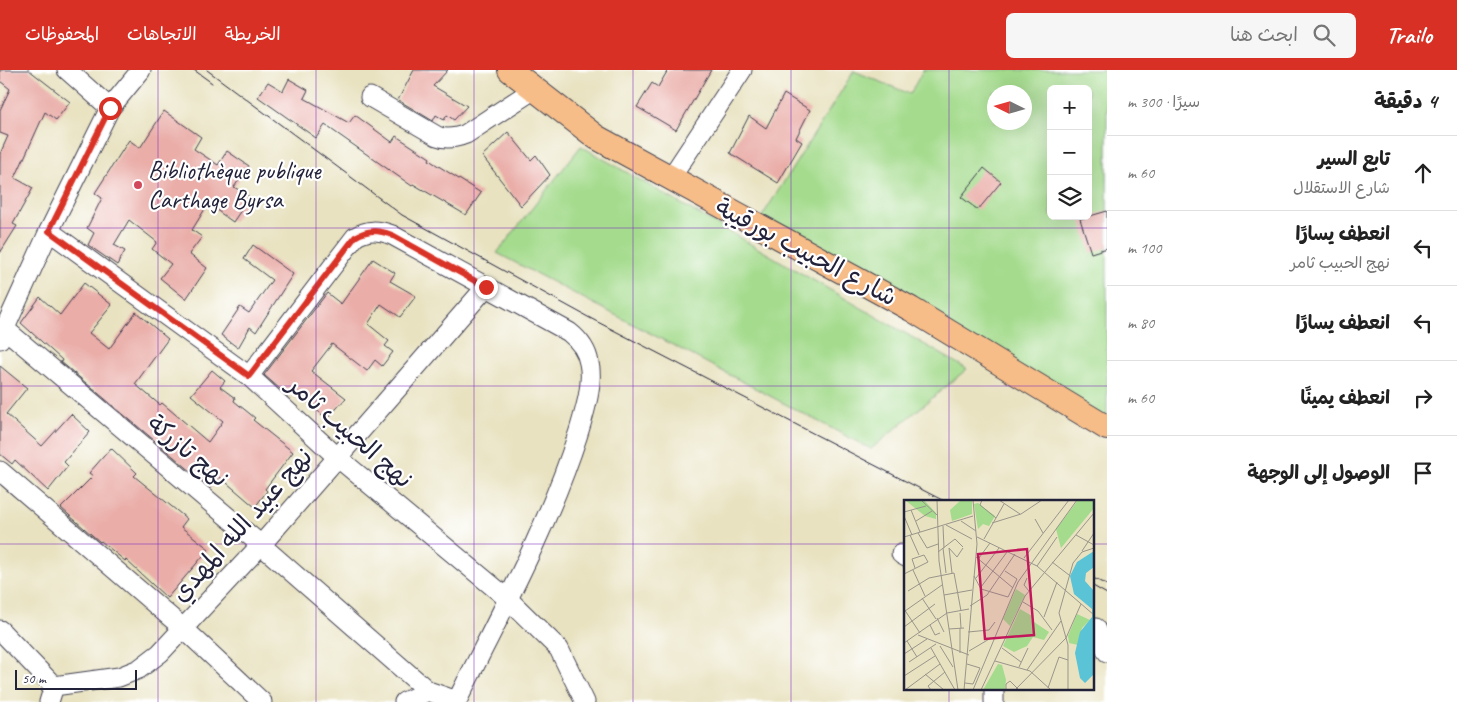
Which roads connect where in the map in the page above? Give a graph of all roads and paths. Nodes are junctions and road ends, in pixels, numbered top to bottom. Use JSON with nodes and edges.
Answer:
{"nodes":[{"id":1,"x":67,"y":70,"type":"edge"},
{"id":2,"x":141,"y":70,"type":"edge"},
{"id":3,"x":510,"y":70,"type":"edge"},
{"id":4,"x":742,"y":70,"type":"edge"},
{"id":5,"x":533,"y":90,"type":"junction"},
{"id":6,"x":370,"y":97,"type":"dead end"},
{"id":7,"x":110,"y":108,"type":"junction"},
{"id":8,"x":670,"y":179,"type":"junction"},
{"id":9,"x":49,"y":231,"type":"junction"},
{"id":10,"x":486,"y":287,"type":"junction"},
{"id":11,"x":3,"y":335,"type":"edge"},
{"id":12,"x":249,"y":376,"type":"junction"},
{"id":13,"x":1107,"y":428,"type":"edge"},
{"id":14,"x":338,"y":457,"type":"junction"},
{"id":15,"x":0,"y":470,"type":"edge"},
{"id":16,"x":261,"y":545,"type":"junction"},
{"id":17,"x":508,"y":599,"type":"junction"},
{"id":18,"x":183,"y":628,"type":"junction"},
{"id":19,"x":1096,"y":628,"type":"dead end"},
{"id":20,"x":0,"y":630,"type":"edge"},
{"id":21,"x":1107,"y":652,"type":"edge"},
{"id":22,"x":428,"y":691,"type":"junction"},
{"id":23,"x":52,"y":694,"type":"edge"},
{"id":24,"x":262,"y":702,"type":"edge"},
{"id":25,"x":404,"y":702,"type":"edge"},
{"id":26,"x":457,"y":702,"type":"edge"},
{"id":27,"x":585,"y":702,"type":"edge"}],
"edges":[{"from":1,"to":7,"type":"street"},
{"from":2,"to":7,"type":"street"},
{"from":3,"to":5,"type":"main road","name":"شارع الحبيب بورقيبة"},
{"from":4,"to":8,"type":"street"},
{"from":5,"to":6,"type":"street"},
{"from":5,"to":8,"type":"main road","name":"شارع الحبيب بورقيبة"},
{"from":7,"to":9,"type":"street"},
{"from":8,"to":13,"type":"main road","name":"شارع الحبيب بورقيبة"},
{"from":9,"to":11,"type":"street"},
{"from":9,"to":12,"type":"street","name":"نهج الحبيب ثامر"},
{"from":10,"to":12,"type":"street"},
{"from":10,"to":14,"type":"street","name":"نهج عبيد الله المهدي"},
{"from":10,"to":17,"type":"street"},
{"from":11,"to":16,"type":"street","name":"نهج تازركة"},
{"from":12,"to":14,"type":"street","name":"نهج الحبيب ثامر"},
{"from":14,"to":16,"type":"street","name":"نهج عبيد الله المهدي"},
{"from":14,"to":17,"type":"street","name":"نهج الحبيب ثامر"},
{"from":15,"to":18,"type":"street"},
{"from":16,"to":18,"type":"street","name":"نهج عبيد الله المهدي"},
{"from":16,"to":22,"type":"street","name":"نهج تازركة"},
{"from":17,"to":26,"type":"street"},
{"from":17,"to":27,"type":"street","name":"نهج الحبيب ثامر"},
{"from":18,"to":23,"type":"street","name":"نهج عبيد الله المهدي"},
{"from":18,"to":24,"type":"street"},
{"from":19,"to":21,"type":"street"},
{"from":20,"to":23,"type":"street"},
{"from":22,"to":25,"type":"street"},
{"from":22,"to":26,"type":"street"}]}
